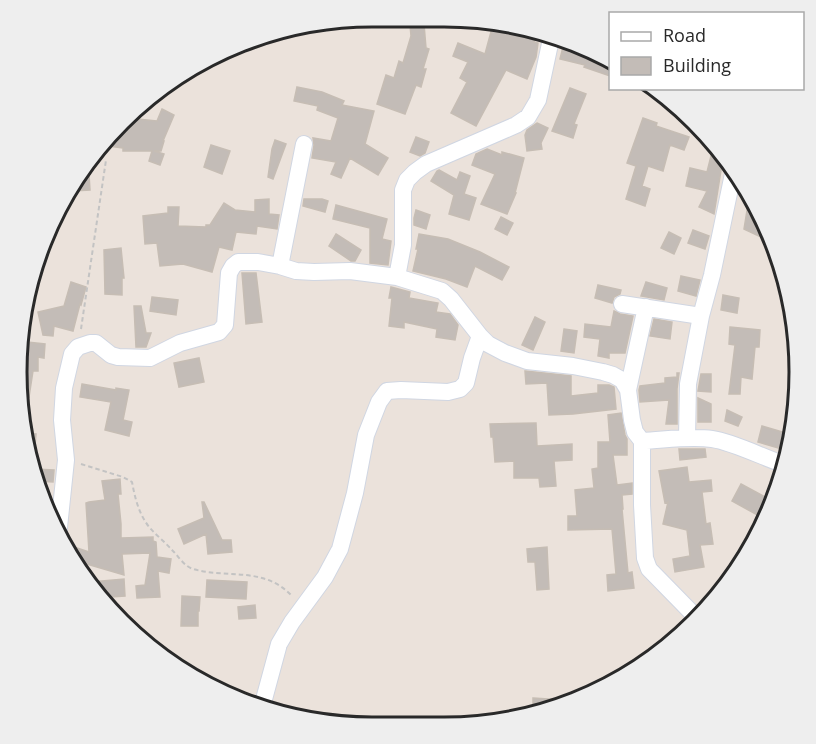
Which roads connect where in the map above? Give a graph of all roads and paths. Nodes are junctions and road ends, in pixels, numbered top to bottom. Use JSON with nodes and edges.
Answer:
{"nodes":[{"id":1,"x":550,"y":44,"type":"edge"},
{"id":2,"x":304,"y":144,"type":"dead end"},
{"id":3,"x":106,"y":160,"type":"dead end"},
{"id":4,"x":732,"y":181,"type":"edge"},
{"id":5,"x":280,"y":266,"type":"junction"},
{"id":6,"x":398,"y":277,"type":"junction"},
{"id":7,"x":622,"y":303,"type":"dead end"},
{"id":8,"x":646,"y":307,"type":"junction"},
{"id":9,"x":701,"y":315,"type":"junction"},
{"id":10,"x":480,"y":336,"type":"junction"},
{"id":11,"x":78,"y":347,"type":"junction"},
{"id":12,"x":628,"y":390,"type":"junction"},
{"id":13,"x":687,"y":438,"type":"junction"},
{"id":14,"x":642,"y":441,"type":"junction"},
{"id":15,"x":66,"y":460,"type":"junction"},
{"id":16,"x":777,"y":462,"type":"edge"},
{"id":17,"x":60,"y":519,"type":"edge"},
{"id":18,"x":302,"y":607,"type":"junction"},
{"id":19,"x":691,"y":612,"type":"edge"},
{"id":20,"x":264,"y":700,"type":"edge"}],
"edges":[{"from":1,"to":6,"type":"street"},
{"from":2,"to":5,"type":"street"},
{"from":3,"to":11,"type":"path"},
{"from":4,"to":9,"type":"street"},
{"from":5,"to":6,"type":"street"},
{"from":5,"to":11,"type":"street"},
{"from":6,"to":10,"type":"street"},
{"from":7,"to":8,"type":"street"},
{"from":8,"to":9,"type":"street"},
{"from":8,"to":12,"type":"street"},
{"from":9,"to":13,"type":"street"},
{"from":10,"to":12,"type":"street"},
{"from":10,"to":18,"type":"street"},
{"from":11,"to":15,"type":"street"},
{"from":12,"to":14,"type":"street"},
{"from":13,"to":14,"type":"street"},
{"from":13,"to":16,"type":"street"},
{"from":14,"to":19,"type":"street"},
{"from":15,"to":17,"type":"street"},
{"from":15,"to":18,"type":"path"},
{"from":18,"to":20,"type":"street"}]}
